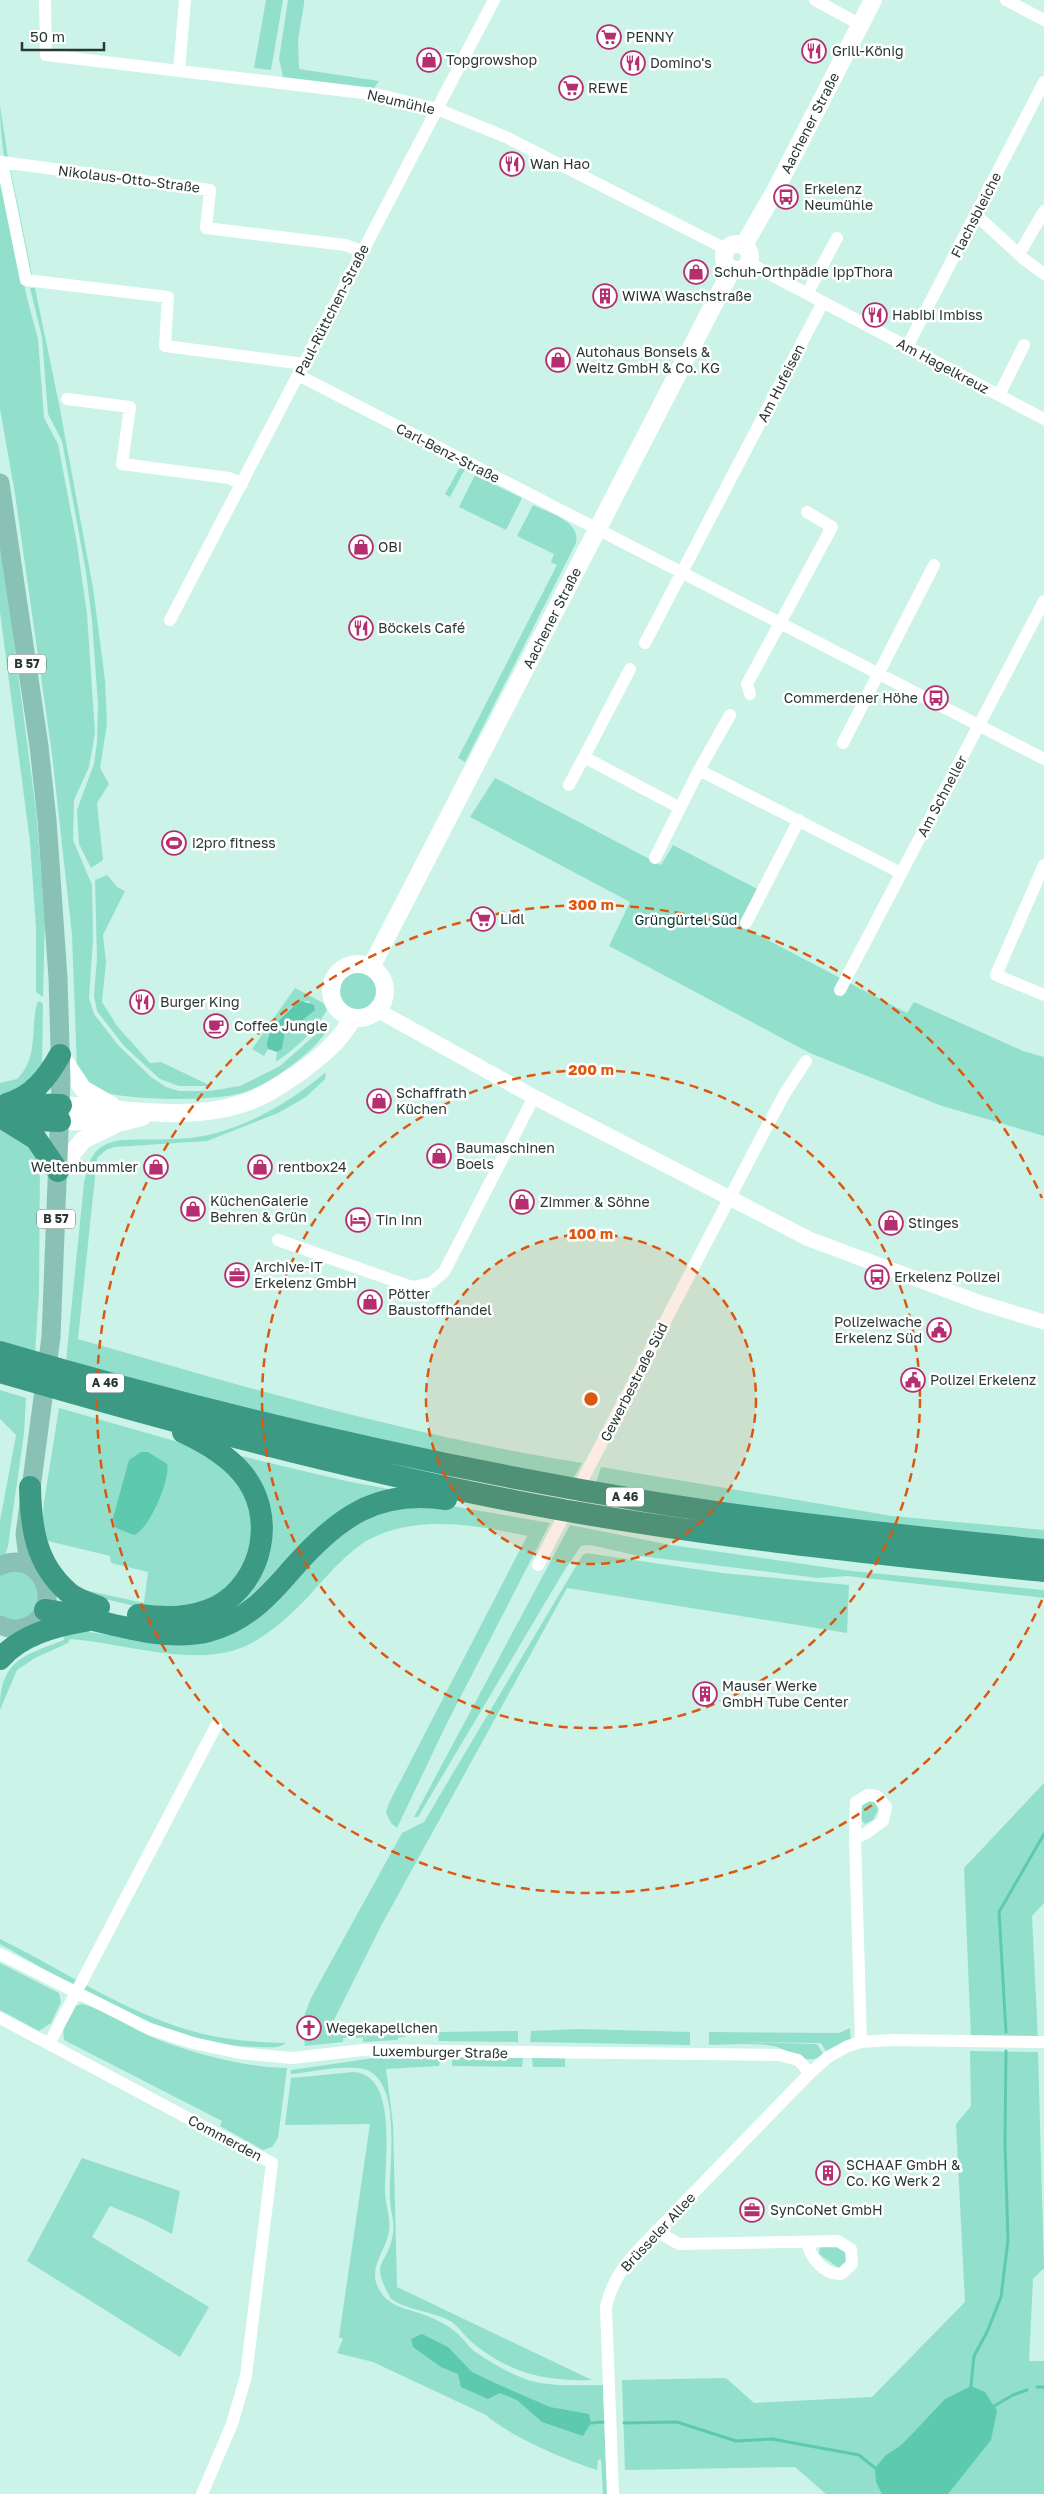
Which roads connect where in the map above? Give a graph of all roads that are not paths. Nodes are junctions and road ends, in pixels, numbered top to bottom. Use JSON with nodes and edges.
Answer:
{"nodes":[{"id":1,"x":44,"y":0,"type":"edge"},
{"id":2,"x":185,"y":0,"type":"edge"},
{"id":3,"x":494,"y":0,"type":"edge"},
{"id":4,"x":816,"y":0,"type":"edge"},
{"id":5,"x":873,"y":0,"type":"edge"},
{"id":6,"x":1006,"y":0,"type":"edge"},
{"id":7,"x":1044,"y":20,"type":"edge"},
{"id":8,"x":861,"y":25,"type":"junction"},
{"id":9,"x":179,"y":71,"type":"junction"},
{"id":10,"x":1044,"y":82,"type":"edge"},
{"id":11,"x":437,"y":109,"type":"junction"},
{"id":12,"x":1044,"y":211,"type":"edge"},
{"id":13,"x":976,"y":215,"type":"junction"},
{"id":14,"x":837,"y":238,"type":"dead end"},
{"id":15,"x":744,"y":245,"type":"junction"},
{"id":16,"x":726,"y":249,"type":"junction"},
{"id":17,"x":362,"y":251,"type":"junction"},
{"id":18,"x":1019,"y":254,"type":"junction"},
{"id":19,"x":749,"y":263,"type":"junction"},
{"id":20,"x":732,"y":269,"type":"junction"},
{"id":21,"x":1044,"y":274,"type":"edge"},
{"id":22,"x":26,"y":280,"type":"joint"},
{"id":23,"x":807,"y":294,"type":"junction"},
{"id":24,"x":823,"y":302,"type":"junction"},
{"id":25,"x":1024,"y":345,"type":"dead end"},
{"id":26,"x":907,"y":347,"type":"junction"},
{"id":27,"x":301,"y":370,"type":"junction"},
{"id":28,"x":999,"y":395,"type":"junction"},
{"id":29,"x":67,"y":399,"type":"dead end"},
{"id":30,"x":1044,"y":419,"type":"edge"},
{"id":31,"x":0,"y":483,"type":"edge"},
{"id":32,"x":242,"y":484,"type":"junction"},
{"id":33,"x":807,"y":512,"type":"dead end"},
{"id":34,"x":598,"y":530,"type":"junction"},
{"id":35,"x":934,"y":565,"type":"dead end"},
{"id":36,"x":682,"y":572,"type":"junction"},
{"id":37,"x":1044,"y":601,"type":"edge"},
{"id":38,"x":170,"y":620,"type":"dead end"},
{"id":39,"x":781,"y":622,"type":"junction"},
{"id":40,"x":645,"y":642,"type":"dead end"},
{"id":41,"x":630,"y":669,"type":"dead end"},
{"id":42,"x":878,"y":673,"type":"junction"},
{"id":43,"x":750,"y":694,"type":"dead end"},
{"id":44,"x":730,"y":715,"type":"dead end"},
{"id":45,"x":980,"y":724,"type":"junction"},
{"id":46,"x":843,"y":743,"type":"dead end"},
{"id":47,"x":584,"y":757,"type":"junction"},
{"id":48,"x":1044,"y":759,"type":"edge"},
{"id":49,"x":699,"y":770,"type":"junction"},
{"id":50,"x":569,"y":785,"type":"dead end"},
{"id":51,"x":680,"y":808,"type":"junction"},
{"id":52,"x":799,"y":820,"type":"junction"},
{"id":53,"x":655,"y":858,"type":"dead end"},
{"id":54,"x":1044,"y":866,"type":"edge"},
{"id":55,"x":901,"y":873,"type":"junction"},
{"id":56,"x":746,"y":923,"type":"dead end"},
{"id":57,"x":371,"y":967,"type":"junction"},
{"id":58,"x":840,"y":990,"type":"dead end"},
{"id":59,"x":1044,"y":995,"type":"edge"},
{"id":60,"x":377,"y":1010,"type":"junction"},
{"id":61,"x":347,"y":1015,"type":"junction"},
{"id":62,"x":60,"y":1055,"type":"junction"},
{"id":63,"x":806,"y":1061,"type":"dead end"},
{"id":64,"x":534,"y":1097,"type":"junction"},
{"id":65,"x":3,"y":1111,"type":"edge"},
{"id":66,"x":61,"y":1113,"type":"junction"},
{"id":67,"x":121,"y":1115,"type":"junction"},
{"id":68,"x":58,"y":1171,"type":"junction"},
{"id":69,"x":729,"y":1198,"type":"junction"},
{"id":70,"x":278,"y":1240,"type":"dead end"},
{"id":71,"x":1044,"y":1322,"type":"edge"},
{"id":72,"x":0,"y":1352,"type":"edge"},
{"id":73,"x":0,"y":1372,"type":"edge"},
{"id":74,"x":146,"y":1414,"type":"junction"},
{"id":75,"x":30,"y":1487,"type":"junction"},
{"id":76,"x":514,"y":1501,"type":"junction"},
{"id":77,"x":1044,"y":1550,"type":"edge"},
{"id":78,"x":13,"y":1565,"type":"edge"},
{"id":79,"x":538,"y":1565,"type":"dead end"},
{"id":80,"x":1044,"y":1571,"type":"edge"},
{"id":81,"x":47,"y":1603,"type":"junction"},
{"id":82,"x":96,"y":1613,"type":"junction"},
{"id":83,"x":1,"y":1629,"type":"edge"},
{"id":84,"x":0,"y":1659,"type":"edge"},
{"id":85,"x":216,"y":1726,"type":"dead end"},
{"id":86,"x":855,"y":1838,"type":"dead end"},
{"id":87,"x":0,"y":1954,"type":"edge"},
{"id":88,"x":76,"y":1992,"type":"junction"},
{"id":89,"x":0,"y":2018,"type":"edge"},
{"id":90,"x":861,"y":2042,"type":"junction"},
{"id":91,"x":1044,"y":2042,"type":"edge"},
{"id":92,"x":48,"y":2044,"type":"junction"},
{"id":93,"x":810,"y":2073,"type":"junction"},
{"id":94,"x":656,"y":2231,"type":"junction"},
{"id":95,"x":807,"y":2242,"type":"dead end"},
{"id":96,"x":202,"y":2494,"type":"edge"},
{"id":97,"x":613,"y":2494,"type":"edge"}],
"edges":[{"from":1,"to":9,"type":"street","name":"Neumühle"},
{"from":2,"to":9,"type":"street"},
{"from":3,"to":11,"type":"street","name":"Paul-Rüttchen-Straße"},
{"from":4,"to":8,"type":"street"},
{"from":5,"to":8,"type":"main road","name":"Aachener Straße"},
{"from":6,"to":7,"type":"street"},
{"from":8,"to":15,"type":"main road","name":"Aachener Straße"},
{"from":9,"to":11,"type":"street","name":"Neumühle"},
{"from":10,"to":13,"type":"street","name":"Flachsbleiche"},
{"from":11,"to":16,"type":"street","name":"Neumühle"},
{"from":11,"to":17,"type":"street","name":"Paul-Rüttchen-Straße"},
{"from":12,"to":18,"type":"street"},
{"from":13,"to":18,"type":"street"},
{"from":13,"to":26,"type":"street","name":"Flachsbleiche"},
{"from":14,"to":23,"type":"street"},
{"from":15,"to":16,"type":"main road"},
{"from":15,"to":19,"type":"main road"},
{"from":16,"to":20,"type":"main road"},
{"from":17,"to":22,"type":"street","name":"Nikolaus-Otto-Straße"},
{"from":17,"to":27,"type":"street","name":"Paul-Rüttchen-Straße"},
{"from":18,"to":21,"type":"street"},
{"from":19,"to":20,"type":"main road"},
{"from":19,"to":23,"type":"street","name":"Am Hagelkreuz"},
{"from":20,"to":34,"type":"main road","name":"Aachener Straße"},
{"from":22,"to":27,"type":"street","name":"Carl-Benz-Straße"},
{"from":23,"to":24,"type":"street","name":"Am Hagelkreuz"},
{"from":24,"to":26,"type":"street","name":"Am Hagelkreuz"},
{"from":24,"to":36,"type":"street","name":"Am Hufeisen"},
{"from":25,"to":28,"type":"street","name":"Am Hagelkreuz"},
{"from":26,"to":28,"type":"street","name":"Am Hagelkreuz"},
{"from":27,"to":32,"type":"street","name":"Paul-Rüttchen-Straße"},
{"from":27,"to":34,"type":"street","name":"Carl-Benz-Straße"},
{"from":28,"to":30,"type":"street","name":"Am Hagelkreuz"},
{"from":29,"to":32,"type":"street"},
{"from":31,"to":62,"type":"main road","number":"B 57"},
{"from":32,"to":38,"type":"street","name":"Paul-Rüttchen-Straße"},
{"from":33,"to":39,"type":"street"},
{"from":34,"to":36,"type":"street"},
{"from":34,"to":57,"type":"main road","name":"Aachener Straße"},
{"from":35,"to":42,"type":"street"},
{"from":36,"to":39,"type":"street"},
{"from":36,"to":40,"type":"street"},
{"from":37,"to":45,"type":"street","name":"Am Schneller"},
{"from":39,"to":42,"type":"street"},
{"from":39,"to":43,"type":"street"},
{"from":41,"to":47,"type":"street"},
{"from":42,"to":45,"type":"street"},
{"from":42,"to":46,"type":"street"},
{"from":44,"to":49,"type":"street"},
{"from":45,"to":48,"type":"street"},
{"from":45,"to":55,"type":"street","name":"Am Schneller"},
{"from":47,"to":50,"type":"street"},
{"from":47,"to":51,"type":"street"},
{"from":49,"to":51,"type":"street"},
{"from":49,"to":52,"type":"street"},
{"from":51,"to":53,"type":"street"},
{"from":52,"to":55,"type":"street"},
{"from":52,"to":56,"type":"street"},
{"from":54,"to":59,"type":"street"},
{"from":55,"to":58,"type":"street","name":"Am Schneller"},
{"from":57,"to":60,"type":"main road"},
{"from":57,"to":61,"type":"main road"},
{"from":60,"to":61,"type":"main road"},
{"from":60,"to":64,"type":"street"},
{"from":61,"to":67,"type":"main road"},
{"from":62,"to":65,"type":"highway"},
{"from":62,"to":66,"type":"main road","number":"B 57"},
{"from":62,"to":67,"type":"main road"},
{"from":63,"to":69,"type":"street","name":"Gewerbestraße Süd"},
{"from":64,"to":69,"type":"street"},
{"from":64,"to":70,"type":"street"},
{"from":65,"to":66,"type":"highway"},
{"from":65,"to":68,"type":"highway"},
{"from":66,"to":67,"type":"main road"},
{"from":66,"to":68,"type":"main road","number":"B 57"},
{"from":67,"to":68,"type":"main road"},
{"from":68,"to":75,"type":"main road","number":"B 57"},
{"from":69,"to":71,"type":"street"},
{"from":69,"to":79,"type":"street","name":"Gewerbestraße Süd"},
{"from":72,"to":77,"type":"highway","number":"A 46"},
{"from":73,"to":74,"type":"highway","number":"A 46"},
{"from":74,"to":76,"type":"highway","number":"A 46"},
{"from":74,"to":82,"type":"highway"},
{"from":75,"to":78,"type":"main road","number":"B 57"},
{"from":75,"to":82,"type":"highway"},
{"from":76,"to":80,"type":"highway","number":"A 46"},
{"from":76,"to":82,"type":"highway","number":"A 46"},
{"from":78,"to":81,"type":"main road","number":"B 57"},
{"from":81,"to":82,"type":"highway"},
{"from":81,"to":83,"type":"main road"},
{"from":82,"to":84,"type":"highway"},
{"from":85,"to":88,"type":"street"},
{"from":86,"to":90,"type":"street"},
{"from":87,"to":88,"type":"street","name":"Luxemburger Straße"},
{"from":88,"to":92,"type":"street"},
{"from":88,"to":93,"type":"street","name":"Luxemburger Straße"},
{"from":89,"to":92,"type":"street","name":"Commerden"},
{"from":90,"to":91,"type":"street","name":"Brüsseler Allee"},
{"from":90,"to":93,"type":"street","name":"Brüsseler Allee"},
{"from":92,"to":96,"type":"street","name":"Commerden"},
{"from":93,"to":94,"type":"street","name":"Brüsseler Allee"},
{"from":94,"to":95,"type":"street"},
{"from":94,"to":97,"type":"street","name":"Brüsseler Allee"}]}
